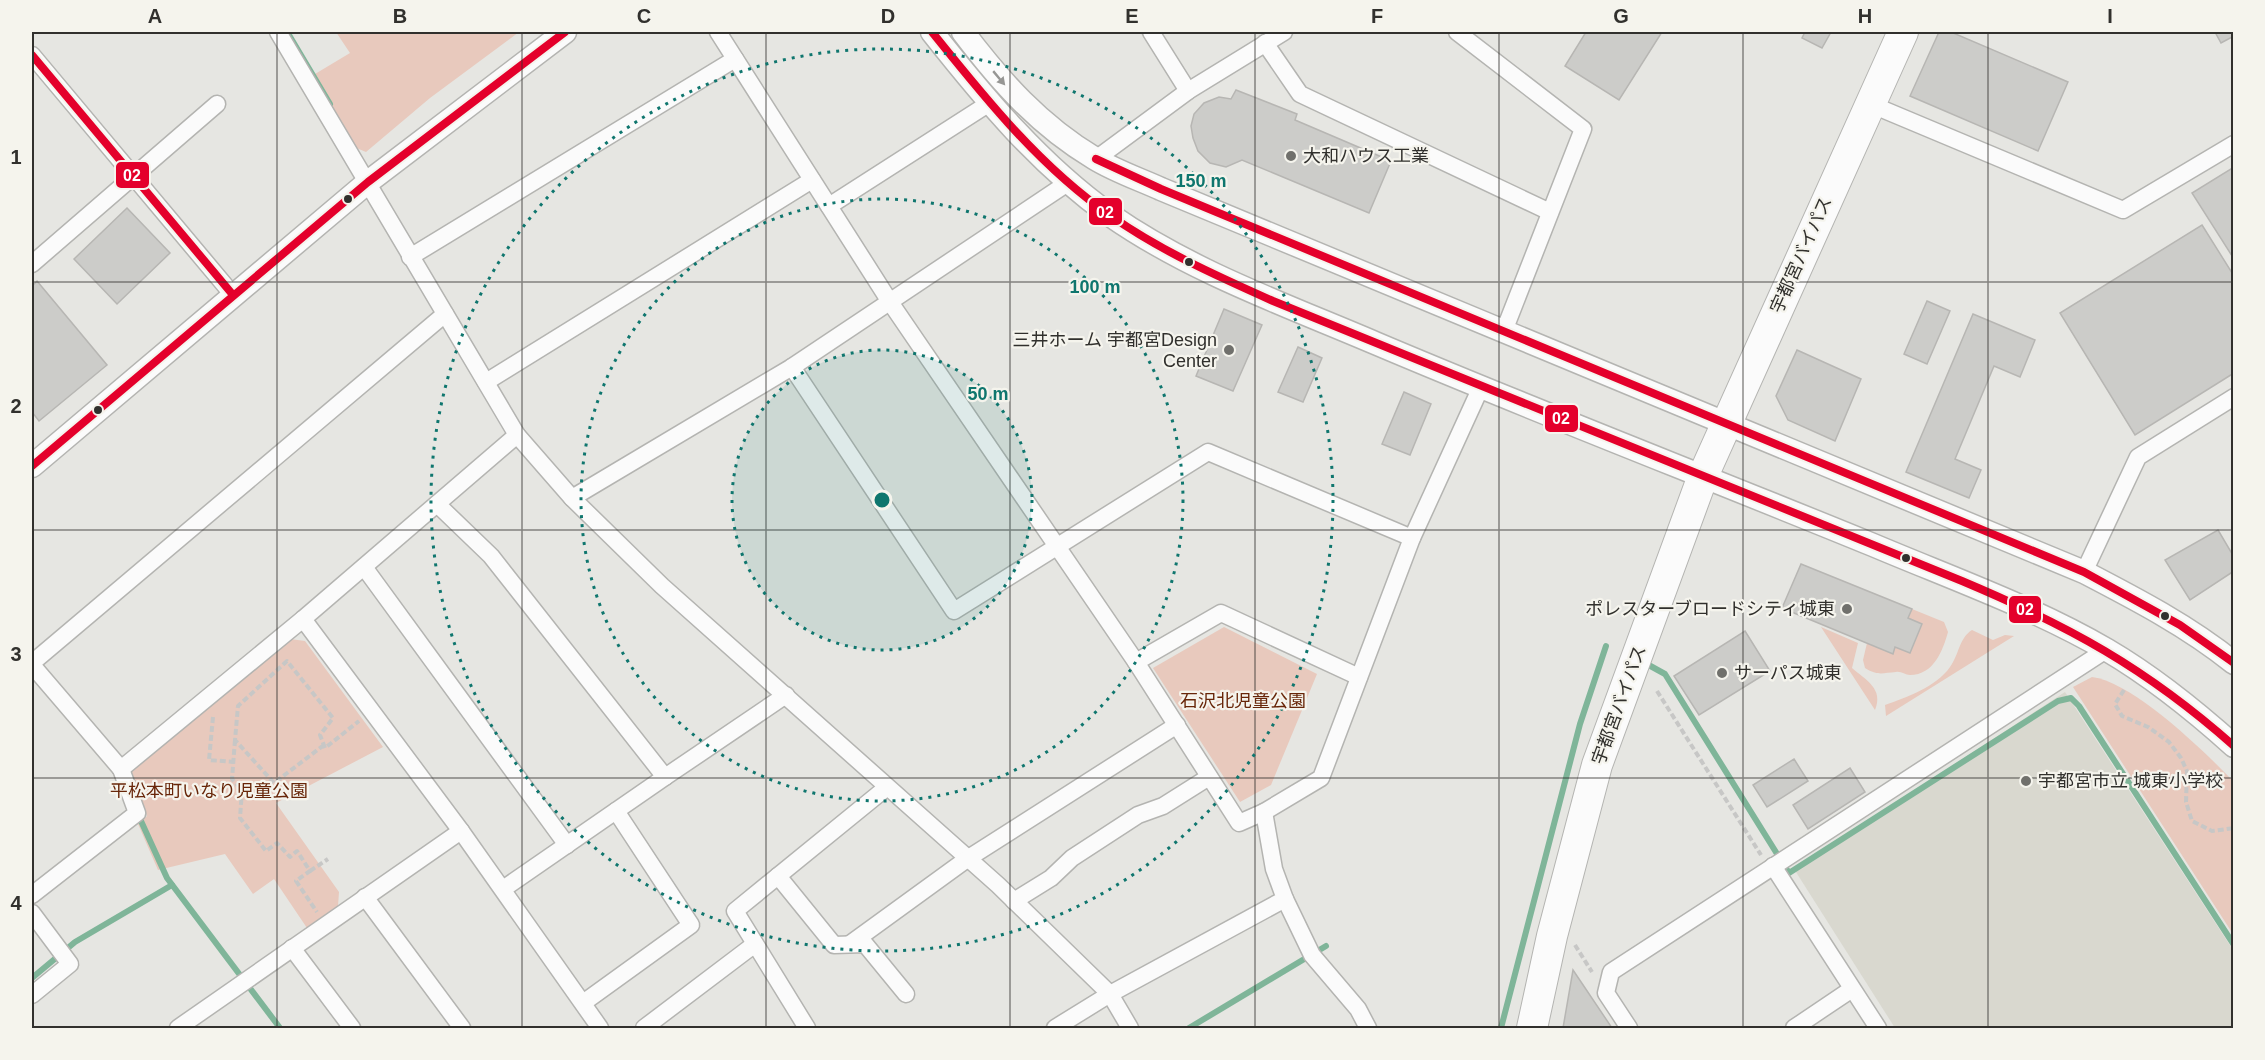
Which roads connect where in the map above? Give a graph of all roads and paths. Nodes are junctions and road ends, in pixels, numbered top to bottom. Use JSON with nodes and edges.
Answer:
{"nodes":[{"id":1,"x":278,"y":32,"type":"edge"},
{"id":2,"x":565,"y":32,"type":"edge"},
{"id":3,"x":718,"y":32,"type":"edge"},
{"id":4,"x":932,"y":32,"type":"edge"},
{"id":5,"x":963,"y":32,"type":"edge"},
{"id":6,"x":1151,"y":32,"type":"edge"},
{"id":7,"x":1284,"y":32,"type":"edge"},
{"id":8,"x":1457,"y":32,"type":"edge"},
{"id":9,"x":1903,"y":32,"type":"edge"},
{"id":10,"x":1265,"y":44,"type":"junction"},
{"id":11,"x":32,"y":55,"type":"edge"},
{"id":12,"x":735,"y":59,"type":"junction"},
{"id":13,"x":1188,"y":91,"type":"junction"},
{"id":14,"x":217,"y":104,"type":"dead end"},
{"id":15,"x":988,"y":104,"type":"junction"},
{"id":16,"x":1870,"y":104,"type":"junction"},
{"id":17,"x":2234,"y":144,"type":"edge"},
{"id":18,"x":1096,"y":159,"type":"junction"},
{"id":19,"x":133,"y":178,"type":"junction"},
{"id":20,"x":812,"y":180,"type":"junction"},
{"id":21,"x":368,"y":182,"type":"junction"},
{"id":22,"x":1069,"y":182,"type":"junction"},
{"id":23,"x":829,"y":206,"type":"junction"},
{"id":24,"x":1550,"y":212,"type":"junction"},
{"id":25,"x":411,"y":257,"type":"junction"},
{"id":26,"x":34,"y":258,"type":"edge"},
{"id":27,"x":234,"y":295,"type":"junction"},
{"id":28,"x":890,"y":302,"type":"junction"},
{"id":29,"x":445,"y":314,"type":"junction"},
{"id":30,"x":1504,"y":331,"type":"junction"},
{"id":31,"x":792,"y":367,"type":"junction"},
{"id":32,"x":486,"y":382,"type":"junction"},
{"id":33,"x":1480,"y":387,"type":"junction"},
{"id":34,"x":2234,"y":398,"type":"edge"},
{"id":35,"x":1727,"y":422,"type":"junction"},
{"id":36,"x":517,"y":435,"type":"junction"},
{"id":37,"x":32,"y":466,"type":"edge"},
{"id":38,"x":1703,"y":476,"type":"junction"},
{"id":39,"x":572,"y":498,"type":"junction"},
{"id":40,"x":437,"y":504,"type":"junction"},
{"id":41,"x":1412,"y":538,"type":"junction"},
{"id":42,"x":1058,"y":549,"type":"junction"},
{"id":43,"x":364,"y":567,"type":"junction"},
{"id":44,"x":2084,"y":572,"type":"junction"},
{"id":45,"x":303,"y":619,"type":"junction"},
{"id":46,"x":2106,"y":650,"type":"junction"},
{"id":47,"x":1136,"y":662,"type":"junction"},
{"id":48,"x":2234,"y":663,"type":"edge"},
{"id":49,"x":32,"y":664,"type":"edge"},
{"id":50,"x":1359,"y":677,"type":"junction"},
{"id":51,"x":2124,"y":690,"type":"dead end"},
{"id":52,"x":1657,"y":691,"type":"dead end"},
{"id":53,"x":786,"y":696,"type":"junction"},
{"id":54,"x":372,"y":711,"type":"junction"},
{"id":55,"x":213,"y":714,"type":"dead end"},
{"id":56,"x":1177,"y":725,"type":"junction"},
{"id":57,"x":235,"y":740,"type":"junction"},
{"id":58,"x":324,"y":745,"type":"junction"},
{"id":59,"x":2234,"y":746,"type":"edge"},
{"id":60,"x":234,"y":762,"type":"junction"},
{"id":61,"x":121,"y":769,"type":"junction"},
{"id":62,"x":665,"y":777,"type":"junction"},
{"id":63,"x":1209,"y":777,"type":"junction"},
{"id":64,"x":886,"y":788,"type":"junction"},
{"id":65,"x":615,"y":811,"type":"junction"},
{"id":66,"x":1264,"y":812,"type":"junction"},
{"id":67,"x":2234,"y":828,"type":"edge"},
{"id":68,"x":461,"y":831,"type":"junction"},
{"id":69,"x":567,"y":845,"type":"junction"},
{"id":70,"x":328,"y":859,"type":"dead end"},
{"id":71,"x":967,"y":859,"type":"junction"},
{"id":72,"x":1772,"y":867,"type":"junction"},
{"id":73,"x":310,"y":871,"type":"junction"},
{"id":74,"x":778,"y":876,"type":"junction"},
{"id":75,"x":503,"y":890,"type":"junction"},
{"id":76,"x":32,"y":895,"type":"edge"},
{"id":77,"x":365,"y":897,"type":"junction"},
{"id":78,"x":1285,"y":899,"type":"junction"},
{"id":79,"x":1014,"y":901,"type":"junction"},
{"id":80,"x":32,"y":913,"type":"edge"},
{"id":81,"x":326,"y":925,"type":"junction"},
{"id":82,"x":1572,"y":941,"type":"dead end"},
{"id":83,"x":755,"y":944,"type":"junction"},
{"id":84,"x":850,"y":944,"type":"junction"},
{"id":85,"x":292,"y":948,"type":"junction"},
{"id":86,"x":1852,"y":989,"type":"junction"},
{"id":87,"x":1606,"y":993,"type":"junction"},
{"id":88,"x":906,"y":994,"type":"dead end"},
{"id":89,"x":1110,"y":994,"type":"junction"},
{"id":90,"x":32,"y":995,"type":"edge"},
{"id":91,"x":583,"y":1003,"type":"junction"},
{"id":92,"x":592,"y":1026,"type":"edge"},
{"id":93,"x":178,"y":1029,"type":"edge"},
{"id":94,"x":352,"y":1029,"type":"edge"},
{"id":95,"x":462,"y":1029,"type":"edge"},
{"id":96,"x":644,"y":1029,"type":"edge"},
{"id":97,"x":807,"y":1029,"type":"edge"},
{"id":98,"x":1055,"y":1029,"type":"edge"},
{"id":99,"x":1130,"y":1029,"type":"edge"},
{"id":100,"x":1368,"y":1029,"type":"edge"},
{"id":101,"x":1532,"y":1029,"type":"edge"},
{"id":102,"x":1629,"y":1029,"type":"edge"},
{"id":103,"x":1794,"y":1029,"type":"edge"},
{"id":104,"x":1878,"y":1029,"type":"edge"}],
"edges":[{"from":1,"to":21,"type":"street"},
{"from":2,"to":21,"type":"street"},
{"from":3,"to":12,"type":"street"},
{"from":4,"to":15,"type":"street"},
{"from":5,"to":18,"type":"street","one_way":true},
{"from":6,"to":13,"type":"street"},
{"from":7,"to":10,"type":"street"},
{"from":8,"to":24,"type":"street"},
{"from":9,"to":16,"type":"highway","name":"宇都宮バイパス"},
{"from":10,"to":13,"type":"street"},
{"from":10,"to":24,"type":"street"},
{"from":11,"to":19,"type":"street"},
{"from":12,"to":20,"type":"street"},
{"from":12,"to":25,"type":"street"},
{"from":13,"to":18,"type":"street"},
{"from":14,"to":19,"type":"street"},
{"from":15,"to":22,"type":"street"},
{"from":15,"to":23,"type":"street"},
{"from":16,"to":17,"type":"street"},
{"from":16,"to":35,"type":"highway","name":"宇都宮バイパス"},
{"from":18,"to":30,"type":"street"},
{"from":19,"to":26,"type":"street"},
{"from":19,"to":27,"type":"street"},
{"from":20,"to":23,"type":"street"},
{"from":20,"to":32,"type":"street"},
{"from":21,"to":25,"type":"street"},
{"from":21,"to":27,"type":"street"},
{"from":22,"to":28,"type":"street"},
{"from":22,"to":33,"type":"street"},
{"from":23,"to":28,"type":"street"},
{"from":24,"to":30,"type":"street"},
{"from":25,"to":29,"type":"street"},
{"from":27,"to":37,"type":"street"},
{"from":28,"to":31,"type":"street"},
{"from":28,"to":42,"type":"street"},
{"from":29,"to":32,"type":"street"},
{"from":29,"to":49,"type":"street"},
{"from":30,"to":35,"type":"street"},
{"from":31,"to":39,"type":"street"},
{"from":31,"to":42,"type":"street"},
{"from":32,"to":36,"type":"street"},
{"from":33,"to":38,"type":"street"},
{"from":33,"to":41,"type":"street"},
{"from":34,"to":44,"type":"street"},
{"from":35,"to":38,"type":"highway","name":"宇都宮バイパス"},
{"from":35,"to":44,"type":"street"},
{"from":36,"to":39,"type":"street"},
{"from":36,"to":40,"type":"street"},
{"from":38,"to":46,"type":"street"},
{"from":38,"to":101,"type":"highway","name":"宇都宮バイパス"},
{"from":39,"to":53,"type":"street"},
{"from":40,"to":43,"type":"street"},
{"from":40,"to":62,"type":"street"},
{"from":41,"to":42,"type":"street"},
{"from":41,"to":50,"type":"street"},
{"from":42,"to":47,"type":"street"},
{"from":43,"to":45,"type":"street"},
{"from":43,"to":69,"type":"street"},
{"from":44,"to":48,"type":"street"},
{"from":45,"to":54,"type":"street"},
{"from":45,"to":61,"type":"street"},
{"from":46,"to":59,"type":"street"},
{"from":46,"to":72,"type":"street"},
{"from":47,"to":50,"type":"street"},
{"from":47,"to":56,"type":"street"},
{"from":49,"to":61,"type":"street"},
{"from":50,"to":66,"type":"street"},
{"from":51,"to":67,"type":"path"},
{"from":52,"to":72,"type":"path"},
{"from":53,"to":62,"type":"street"},
{"from":53,"to":64,"type":"street"},
{"from":54,"to":58,"type":"path"},
{"from":54,"to":68,"type":"street"},
{"from":55,"to":60,"type":"path"},
{"from":56,"to":63,"type":"street"},
{"from":56,"to":71,"type":"street"},
{"from":57,"to":58,"type":"path"},
{"from":57,"to":58,"type":"path"},
{"from":57,"to":60,"type":"path"},
{"from":60,"to":73,"type":"path"},
{"from":61,"to":76,"type":"street"},
{"from":62,"to":65,"type":"street"},
{"from":63,"to":66,"type":"street"},
{"from":63,"to":79,"type":"street"},
{"from":64,"to":71,"type":"street"},
{"from":64,"to":74,"type":"street"},
{"from":65,"to":69,"type":"street"},
{"from":65,"to":91,"type":"street"},
{"from":66,"to":78,"type":"street"},
{"from":68,"to":75,"type":"street"},
{"from":68,"to":77,"type":"street"},
{"from":69,"to":75,"type":"street"},
{"from":70,"to":73,"type":"path"},
{"from":71,"to":79,"type":"street"},
{"from":71,"to":84,"type":"street"},
{"from":72,"to":86,"type":"street"},
{"from":72,"to":87,"type":"street"},
{"from":73,"to":81,"type":"path"},
{"from":74,"to":83,"type":"street"},
{"from":74,"to":84,"type":"street"},
{"from":75,"to":91,"type":"street"},
{"from":77,"to":81,"type":"street"},
{"from":77,"to":95,"type":"street"},
{"from":78,"to":89,"type":"street"},
{"from":78,"to":100,"type":"street"},
{"from":79,"to":89,"type":"street"},
{"from":80,"to":90,"type":"street"},
{"from":81,"to":85,"type":"street"},
{"from":82,"to":87,"type":"path"},
{"from":83,"to":96,"type":"street"},
{"from":83,"to":97,"type":"street"},
{"from":84,"to":88,"type":"street"},
{"from":85,"to":93,"type":"street"},
{"from":85,"to":94,"type":"street"},
{"from":86,"to":103,"type":"street"},
{"from":86,"to":104,"type":"street"},
{"from":87,"to":102,"type":"street"},
{"from":89,"to":98,"type":"street"},
{"from":89,"to":99,"type":"street"},
{"from":91,"to":92,"type":"street"}]}
